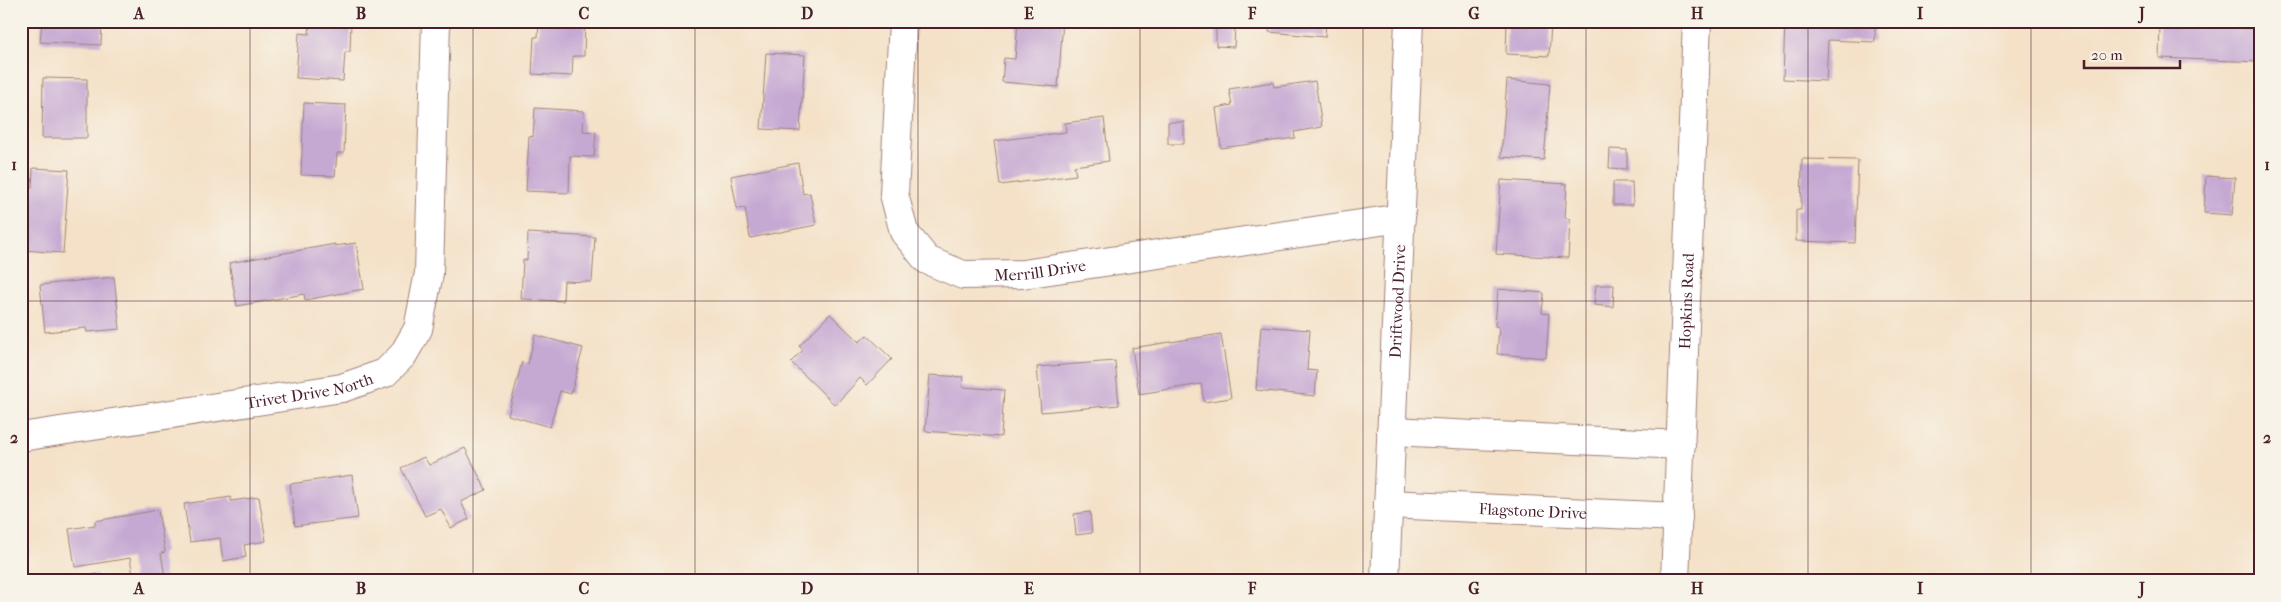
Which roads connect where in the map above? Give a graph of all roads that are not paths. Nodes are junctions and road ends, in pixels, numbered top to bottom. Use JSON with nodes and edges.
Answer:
{"nodes":[{"id":1,"x":436,"y":21,"type":"edge"},
{"id":2,"x":903,"y":21,"type":"edge"},
{"id":3,"x":1409,"y":21,"type":"edge"},
{"id":4,"x":1697,"y":21,"type":"edge"},
{"id":5,"x":1401,"y":218,"type":"junction"},
{"id":6,"x":1391,"y":432,"type":"junction"},
{"id":7,"x":21,"y":437,"type":"edge"},
{"id":8,"x":1681,"y":445,"type":"junction"},
{"id":9,"x":1388,"y":504,"type":"junction"},
{"id":10,"x":1678,"y":517,"type":"junction"},
{"id":11,"x":1385,"y":581,"type":"edge"},
{"id":12,"x":1676,"y":581,"type":"edge"}],
"edges":[{"from":1,"to":7,"type":"street","name":"Trivet Drive North"},
{"from":2,"to":5,"type":"street","name":"Merrill Drive"},
{"from":3,"to":5,"type":"street","name":"Driftwood Drive"},
{"from":4,"to":8,"type":"street","name":"Hopkins Road"},
{"from":5,"to":6,"type":"street","name":"Driftwood Drive"},
{"from":6,"to":8,"type":"street"},
{"from":6,"to":9,"type":"street","name":"Driftwood Drive"},
{"from":8,"to":10,"type":"street","name":"Hopkins Road"},
{"from":9,"to":10,"type":"street","name":"Flagstone Drive"},
{"from":9,"to":11,"type":"street","name":"Driftwood Drive"},
{"from":10,"to":12,"type":"street","name":"Hopkins Road"}]}
